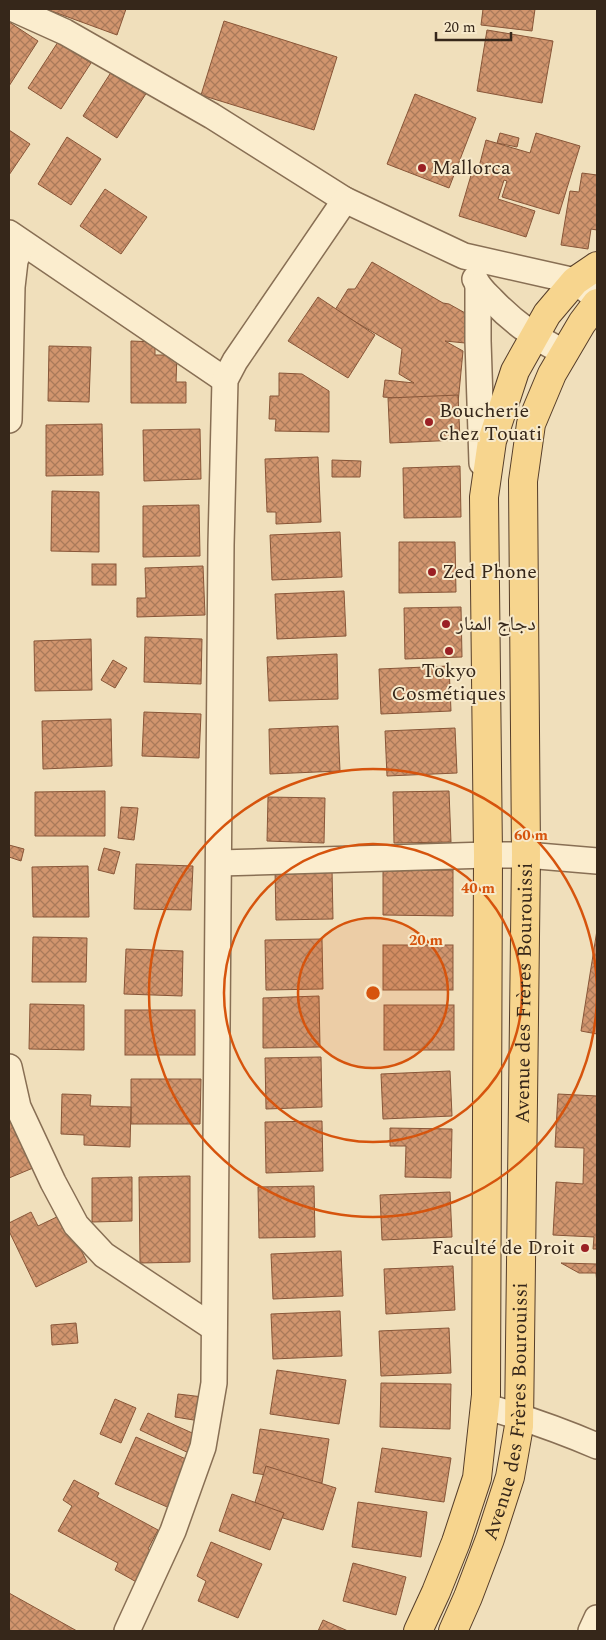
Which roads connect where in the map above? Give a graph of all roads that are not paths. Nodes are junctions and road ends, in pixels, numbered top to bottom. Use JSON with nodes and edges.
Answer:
{"nodes":[{"id":1,"x":14,"y":12,"type":"edge"},
{"id":2,"x":344,"y":200,"type":"junction"},
{"id":3,"x":15,"y":238,"type":"edge"},
{"id":4,"x":464,"y":256,"type":"junction"},
{"id":5,"x":597,"y":266,"type":"edge"},
{"id":6,"x":575,"y":281,"type":"junction"},
{"id":7,"x":478,"y":286,"type":"junction"},
{"id":8,"x":597,"y":298,"type":"edge"},
{"id":9,"x":597,"y":303,"type":"edge"},
{"id":10,"x":534,"y":337,"type":"junction"},
{"id":11,"x":565,"y":353,"type":"junction"},
{"id":12,"x":225,"y":380,"type":"junction"},
{"id":13,"x":9,"y":420,"type":"edge"},
{"id":14,"x":484,"y":497,"type":"junction"},
{"id":15,"x":488,"y":855,"type":"junction"},
{"id":16,"x":526,"y":855,"type":"junction"},
{"id":17,"x":597,"y":861,"type":"edge"},
{"id":18,"x":219,"y":863,"type":"junction"},
{"id":19,"x":9,"y":1067,"type":"edge"},
{"id":20,"x":214,"y":1328,"type":"junction"},
{"id":21,"x":484,"y":1406,"type":"junction"},
{"id":22,"x":519,"y":1417,"type":"junction"},
{"id":23,"x":597,"y":1446,"type":"edge"},
{"id":24,"x":597,"y":1618,"type":"edge"},
{"id":25,"x":127,"y":1631,"type":"edge"},
{"id":26,"x":418,"y":1631,"type":"edge"},
{"id":27,"x":453,"y":1631,"type":"edge"},
{"id":28,"x":591,"y":1631,"type":"edge"}],
"edges":[{"from":1,"to":2,"type":"street"},
{"from":2,"to":4,"type":"street"},
{"from":2,"to":12,"type":"street"},
{"from":3,"to":12,"type":"street"},
{"from":3,"to":13,"type":"street"},
{"from":4,"to":6,"type":"street"},
{"from":4,"to":7,"type":"street"},
{"from":5,"to":6,"type":"main road"},
{"from":6,"to":8,"type":"street"},
{"from":6,"to":10,"type":"main road"},
{"from":7,"to":10,"type":"street"},
{"from":7,"to":14,"type":"street"},
{"from":9,"to":11,"type":"main road","name":"Avenue des Frères Bourouissi"},
{"from":10,"to":11,"type":"street"},
{"from":10,"to":14,"type":"main road"},
{"from":11,"to":16,"type":"main road","name":"Avenue des Frères Bourouissi"},
{"from":12,"to":18,"type":"street"},
{"from":14,"to":15,"type":"main road"},
{"from":15,"to":16,"type":"street"},
{"from":15,"to":18,"type":"street"},
{"from":15,"to":21,"type":"main road"},
{"from":16,"to":17,"type":"street"},
{"from":16,"to":22,"type":"main road","name":"Avenue des Frères Bourouissi"},
{"from":18,"to":20,"type":"street"},
{"from":19,"to":20,"type":"street"},
{"from":20,"to":25,"type":"street"},
{"from":21,"to":22,"type":"street"},
{"from":21,"to":26,"type":"main road"},
{"from":22,"to":23,"type":"street"},
{"from":22,"to":27,"type":"main road","name":"Avenue des Frères Bourouissi"},
{"from":24,"to":28,"type":"street"}]}
